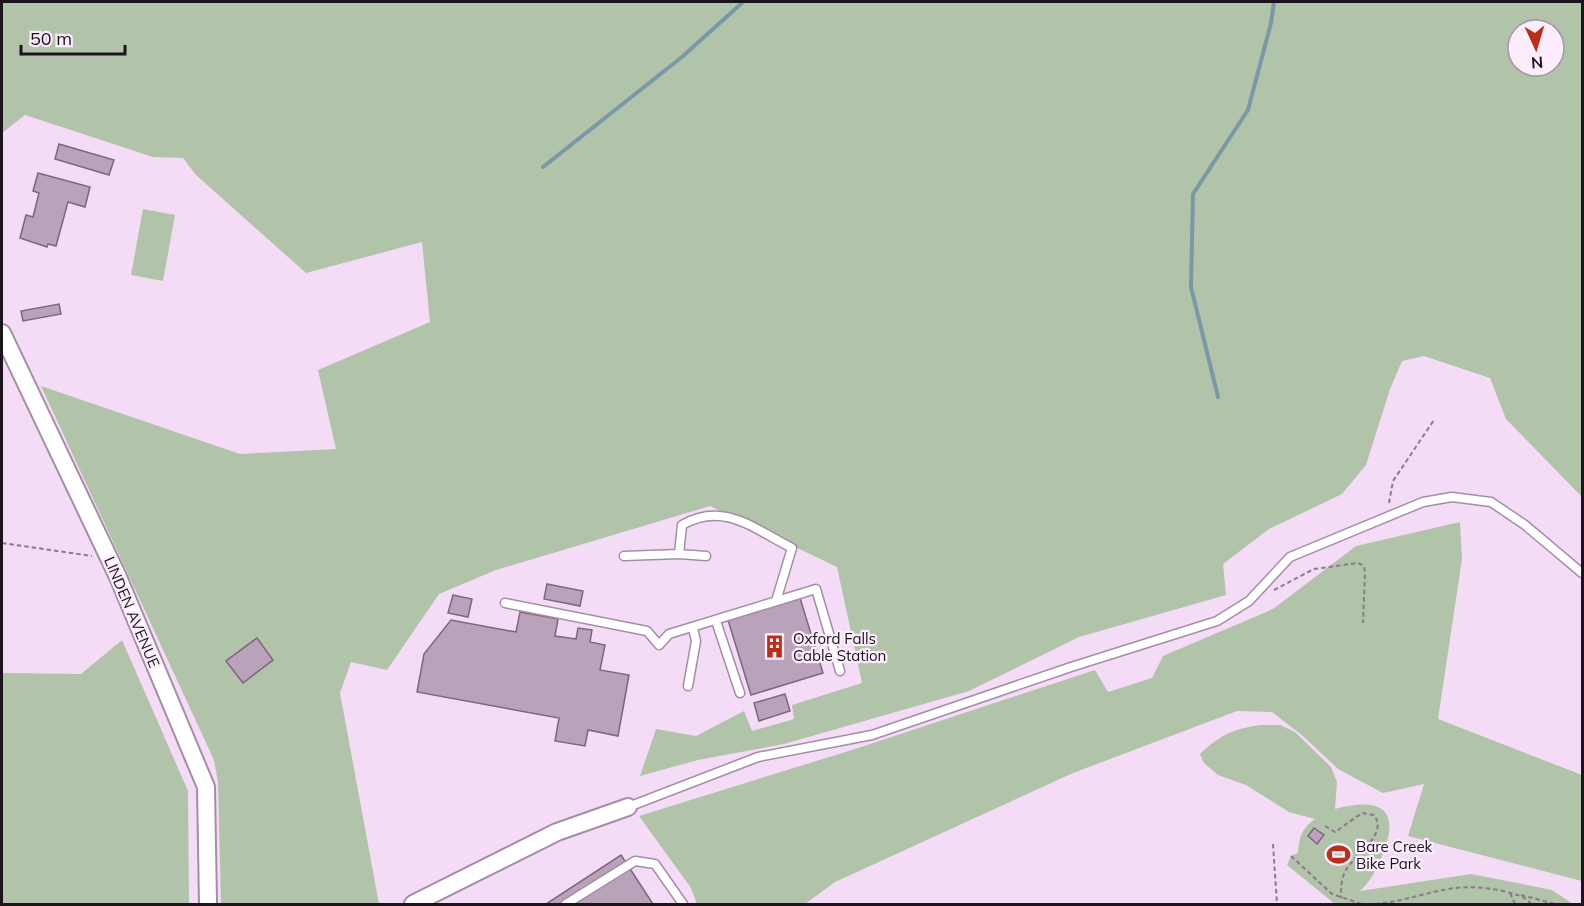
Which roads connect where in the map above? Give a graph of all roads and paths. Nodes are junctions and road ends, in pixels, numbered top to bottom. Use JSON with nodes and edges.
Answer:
{"nodes":[{"id":1,"x":2,"y":333,"type":"edge"},
{"id":2,"x":1434,"y":420,"type":"dead end"},
{"id":3,"x":1388,"y":516,"type":"junction"},
{"id":4,"x":2,"y":543,"type":"edge"},
{"id":5,"x":679,"y":554,"type":"junction"},
{"id":6,"x":624,"y":556,"type":"dead end"},
{"id":7,"x":706,"y":556,"type":"dead end"},
{"id":8,"x":109,"y":559,"type":"junction"},
{"id":9,"x":1582,"y":573,"type":"edge"},
{"id":10,"x":777,"y":601,"type":"junction"},
{"id":11,"x":1249,"y":601,"type":"junction"},
{"id":12,"x":505,"y":603,"type":"dead end"},
{"id":13,"x":716,"y":621,"type":"junction"},
{"id":14,"x":1363,"y":623,"type":"dead end"},
{"id":15,"x":693,"y":628,"type":"junction"},
{"id":16,"x":840,"y":671,"type":"dead end"},
{"id":17,"x":688,"y":686,"type":"dead end"},
{"id":18,"x":740,"y":693,"type":"dead end"},
{"id":19,"x":628,"y":807,"type":"joint"},
{"id":20,"x":1325,"y":826,"type":"dead end"},
{"id":21,"x":1273,"y":844,"type":"dead end"},
{"id":22,"x":1291,"y":856,"type":"dead end"},
{"id":23,"x":1510,"y":892,"type":"junction"},
{"id":24,"x":1341,"y":898,"type":"junction"},
{"id":25,"x":208,"y":904,"type":"edge"},
{"id":26,"x":413,"y":904,"type":"edge"},
{"id":27,"x":566,"y":904,"type":"edge"},
{"id":28,"x":683,"y":904,"type":"edge"},
{"id":29,"x":1277,"y":904,"type":"edge"},
{"id":30,"x":1362,"y":904,"type":"edge"},
{"id":31,"x":1375,"y":904,"type":"edge"},
{"id":32,"x":1515,"y":904,"type":"edge"},
{"id":33,"x":1531,"y":904,"type":"edge"},
{"id":34,"x":1555,"y":904,"type":"edge"}],
"edges":[{"from":1,"to":8,"type":"street","name":"LINDEN AVENUE"},
{"from":2,"to":3,"type":"path"},
{"from":3,"to":9,"type":"lane"},
{"from":3,"to":11,"type":"lane"},
{"from":4,"to":8,"type":"path"},
{"from":5,"to":6,"type":"lane"},
{"from":5,"to":7,"type":"lane"},
{"from":5,"to":10,"type":"lane"},
{"from":8,"to":25,"type":"street","name":"LINDEN AVENUE"},
{"from":10,"to":13,"type":"lane"},
{"from":10,"to":16,"type":"lane"},
{"from":11,"to":14,"type":"path"},
{"from":11,"to":19,"type":"lane"},
{"from":12,"to":15,"type":"lane"},
{"from":13,"to":15,"type":"lane"},
{"from":13,"to":18,"type":"lane"},
{"from":15,"to":17,"type":"lane"},
{"from":19,"to":26,"type":"street"},
{"from":20,"to":24,"type":"path"},
{"from":21,"to":29,"type":"path"},
{"from":22,"to":24,"type":"path"},
{"from":23,"to":31,"type":"path"},
{"from":23,"to":32,"type":"path"},
{"from":23,"to":33,"type":"path"},
{"from":23,"to":34,"type":"path"},
{"from":24,"to":30,"type":"path"},
{"from":27,"to":28,"type":"lane"}]}
